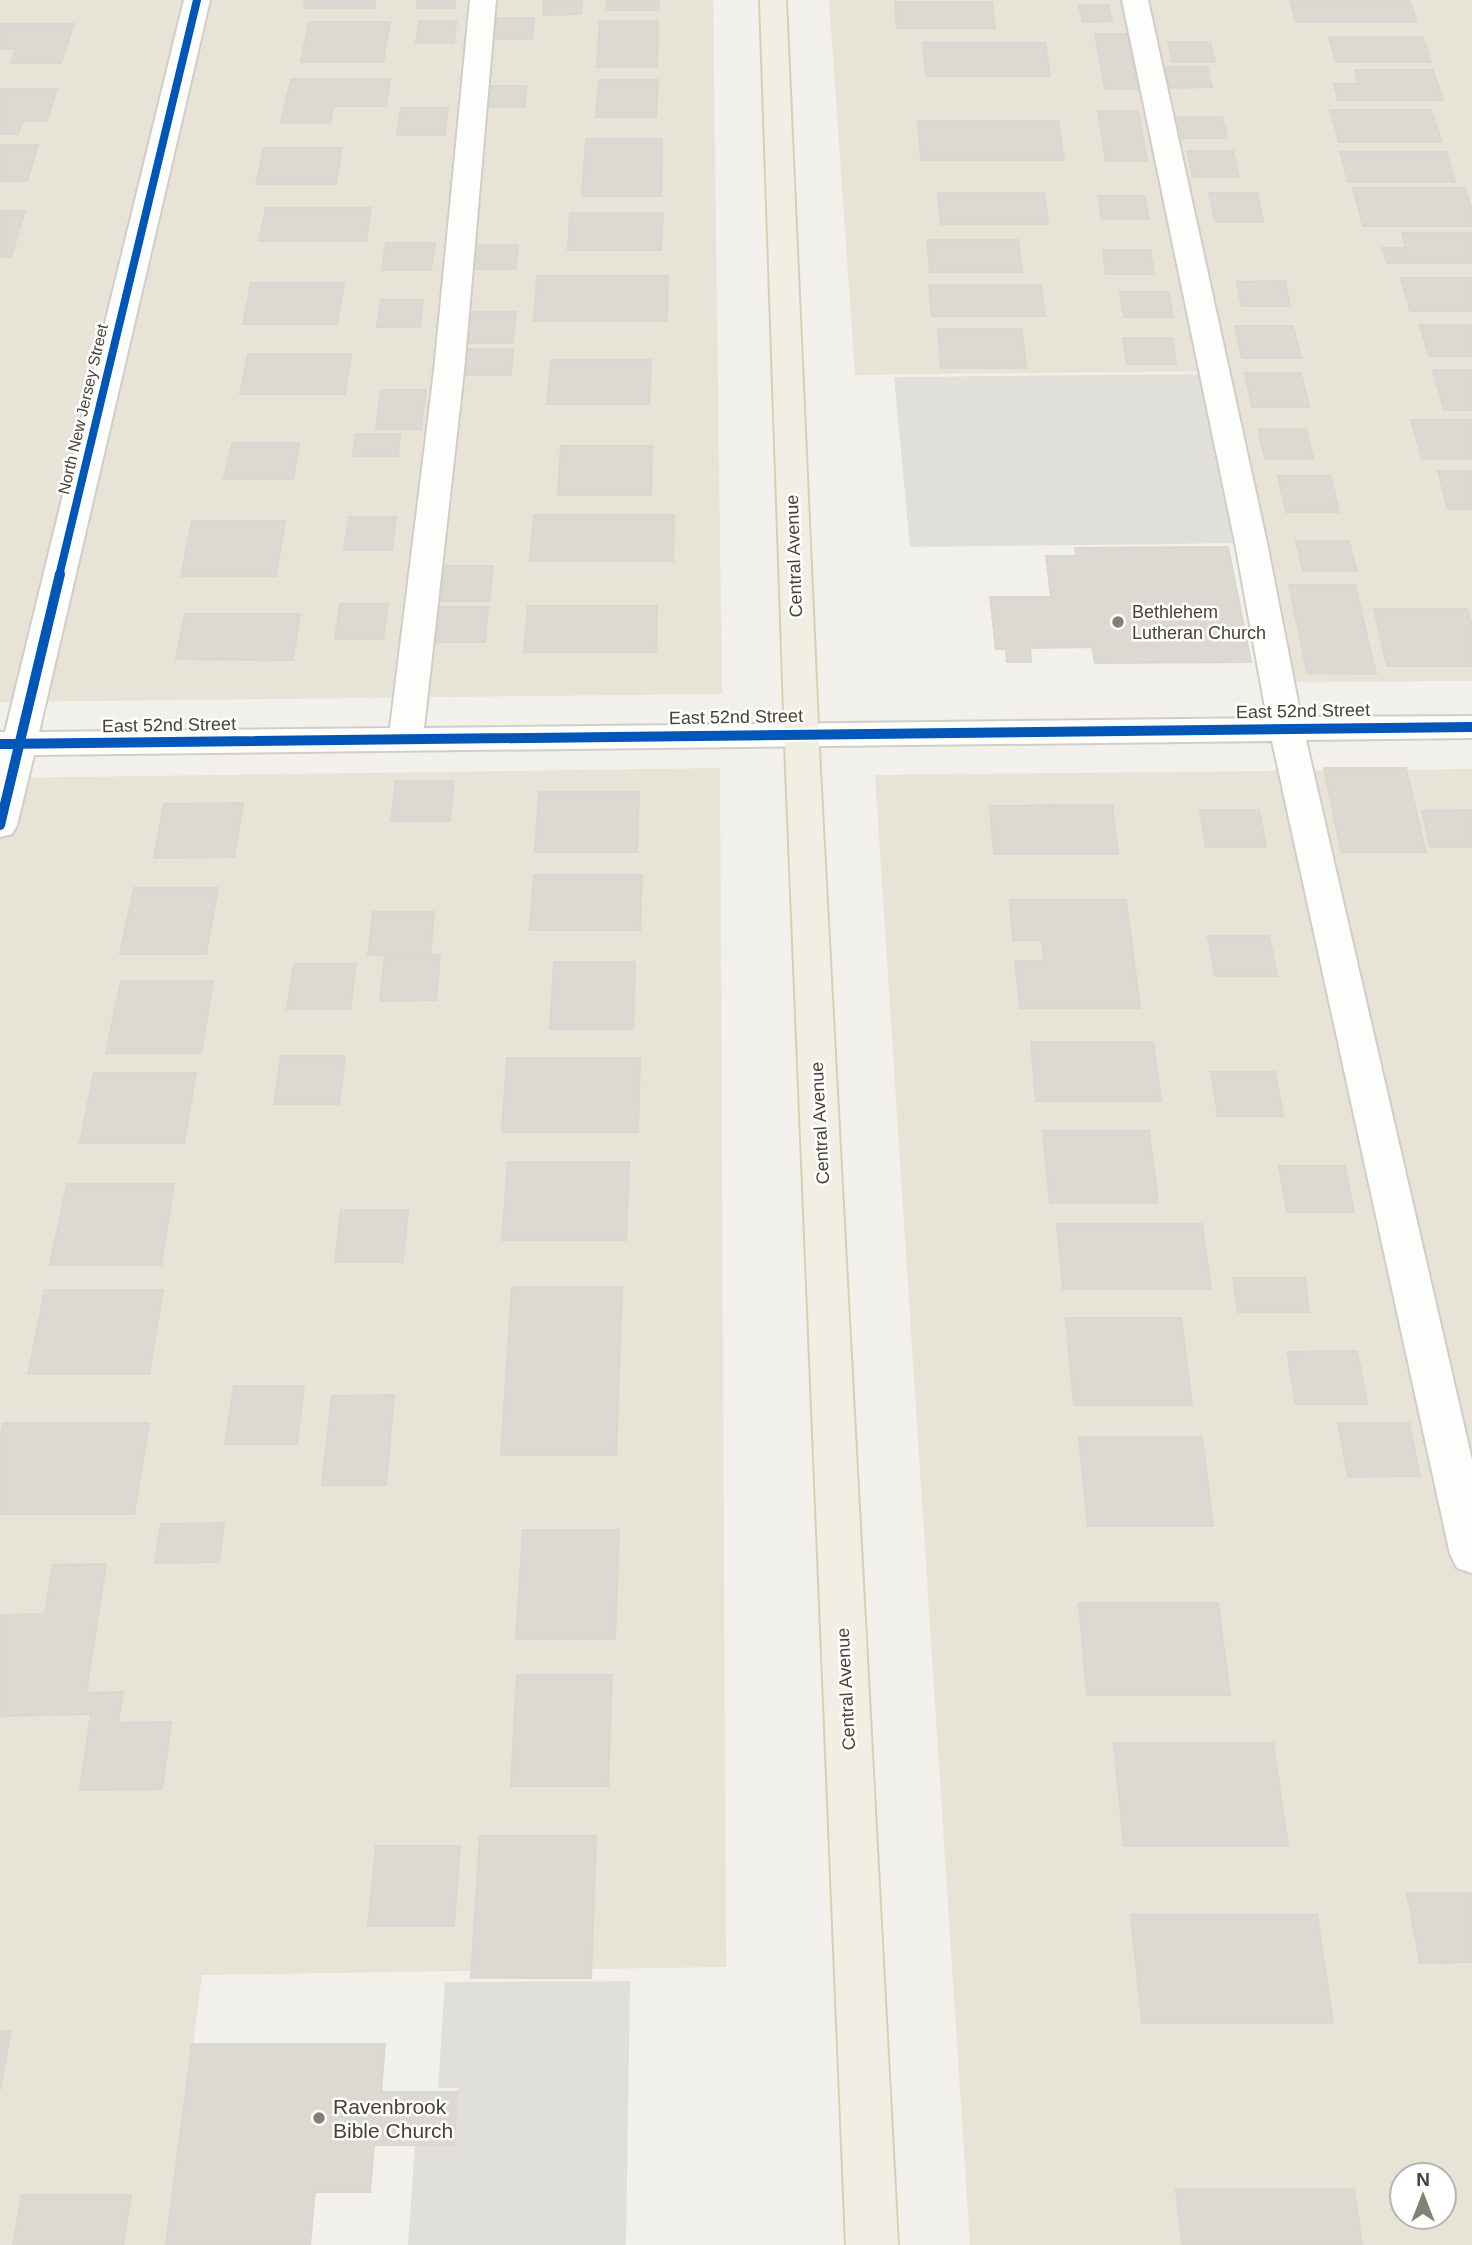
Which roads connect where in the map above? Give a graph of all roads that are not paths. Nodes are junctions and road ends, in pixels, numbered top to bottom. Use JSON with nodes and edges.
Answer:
{"nodes":[{"id":1,"x":197,"y":0,"type":"edge"},
{"id":2,"x":483,"y":0,"type":"edge"},
{"id":3,"x":773,"y":0,"type":"edge"},
{"id":4,"x":1135,"y":0,"type":"edge"},
{"id":5,"x":1472,"y":727,"type":"edge"},
{"id":6,"x":1286,"y":729,"type":"junction"},
{"id":7,"x":801,"y":734,"type":"junction"},
{"id":8,"x":406,"y":739,"type":"junction"},
{"id":9,"x":10,"y":744,"type":"edge"},
{"id":10,"x":0,"y":825,"type":"edge"},
{"id":11,"x":1472,"y":1554,"type":"edge"},
{"id":12,"x":872,"y":2245,"type":"edge"}],
"edges":[{"from":1,"to":9,"type":"street","name":"North New Jersey Street"},
{"from":2,"to":8,"type":"street"},
{"from":3,"to":7,"type":"main road","name":"Central Avenue"},
{"from":4,"to":6,"type":"street"},
{"from":5,"to":6,"type":"street","name":"East 52nd Street"},
{"from":6,"to":7,"type":"street","name":"East 52nd Street"},
{"from":6,"to":11,"type":"street"},
{"from":7,"to":8,"type":"street","name":"East 52nd Street"},
{"from":7,"to":12,"type":"main road","name":"Central Avenue"},
{"from":8,"to":9,"type":"street","name":"East 52nd Street"},
{"from":9,"to":10,"type":"street","name":"North New Jersey Street"}]}
